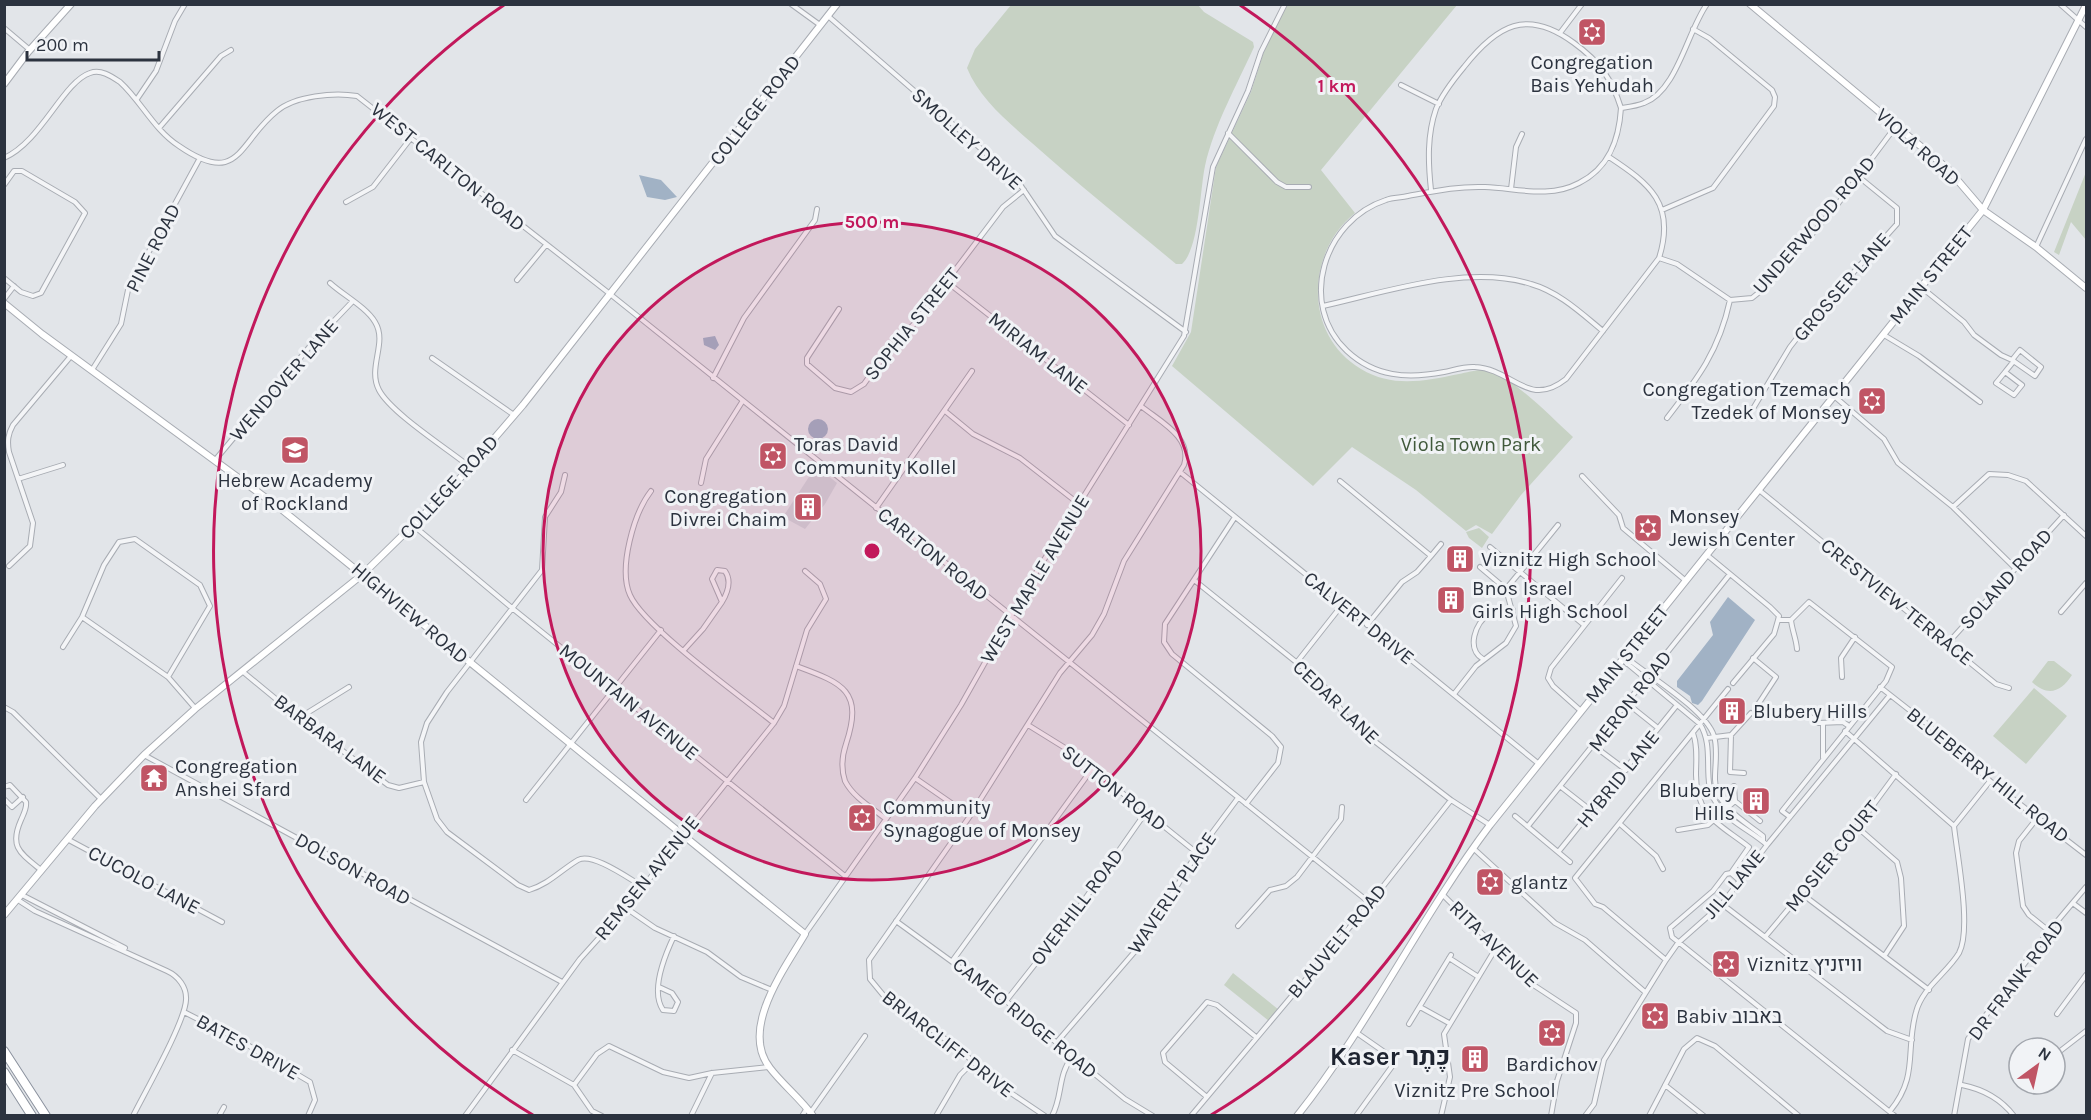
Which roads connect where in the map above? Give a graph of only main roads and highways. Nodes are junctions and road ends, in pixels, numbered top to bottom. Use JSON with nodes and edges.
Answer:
{"nodes":[{"id":1,"x":4,"y":1051,"type":"edge"},
{"id":2,"x":4,"y":1072,"type":"edge"},
{"id":3,"x":32,"y":1116,"type":"edge"},
{"id":4,"x":46,"y":1116,"type":"edge"}],
"edges":[{"from":1,"to":4,"type":"highway"},
{"from":2,"to":3,"type":"highway"}]}
